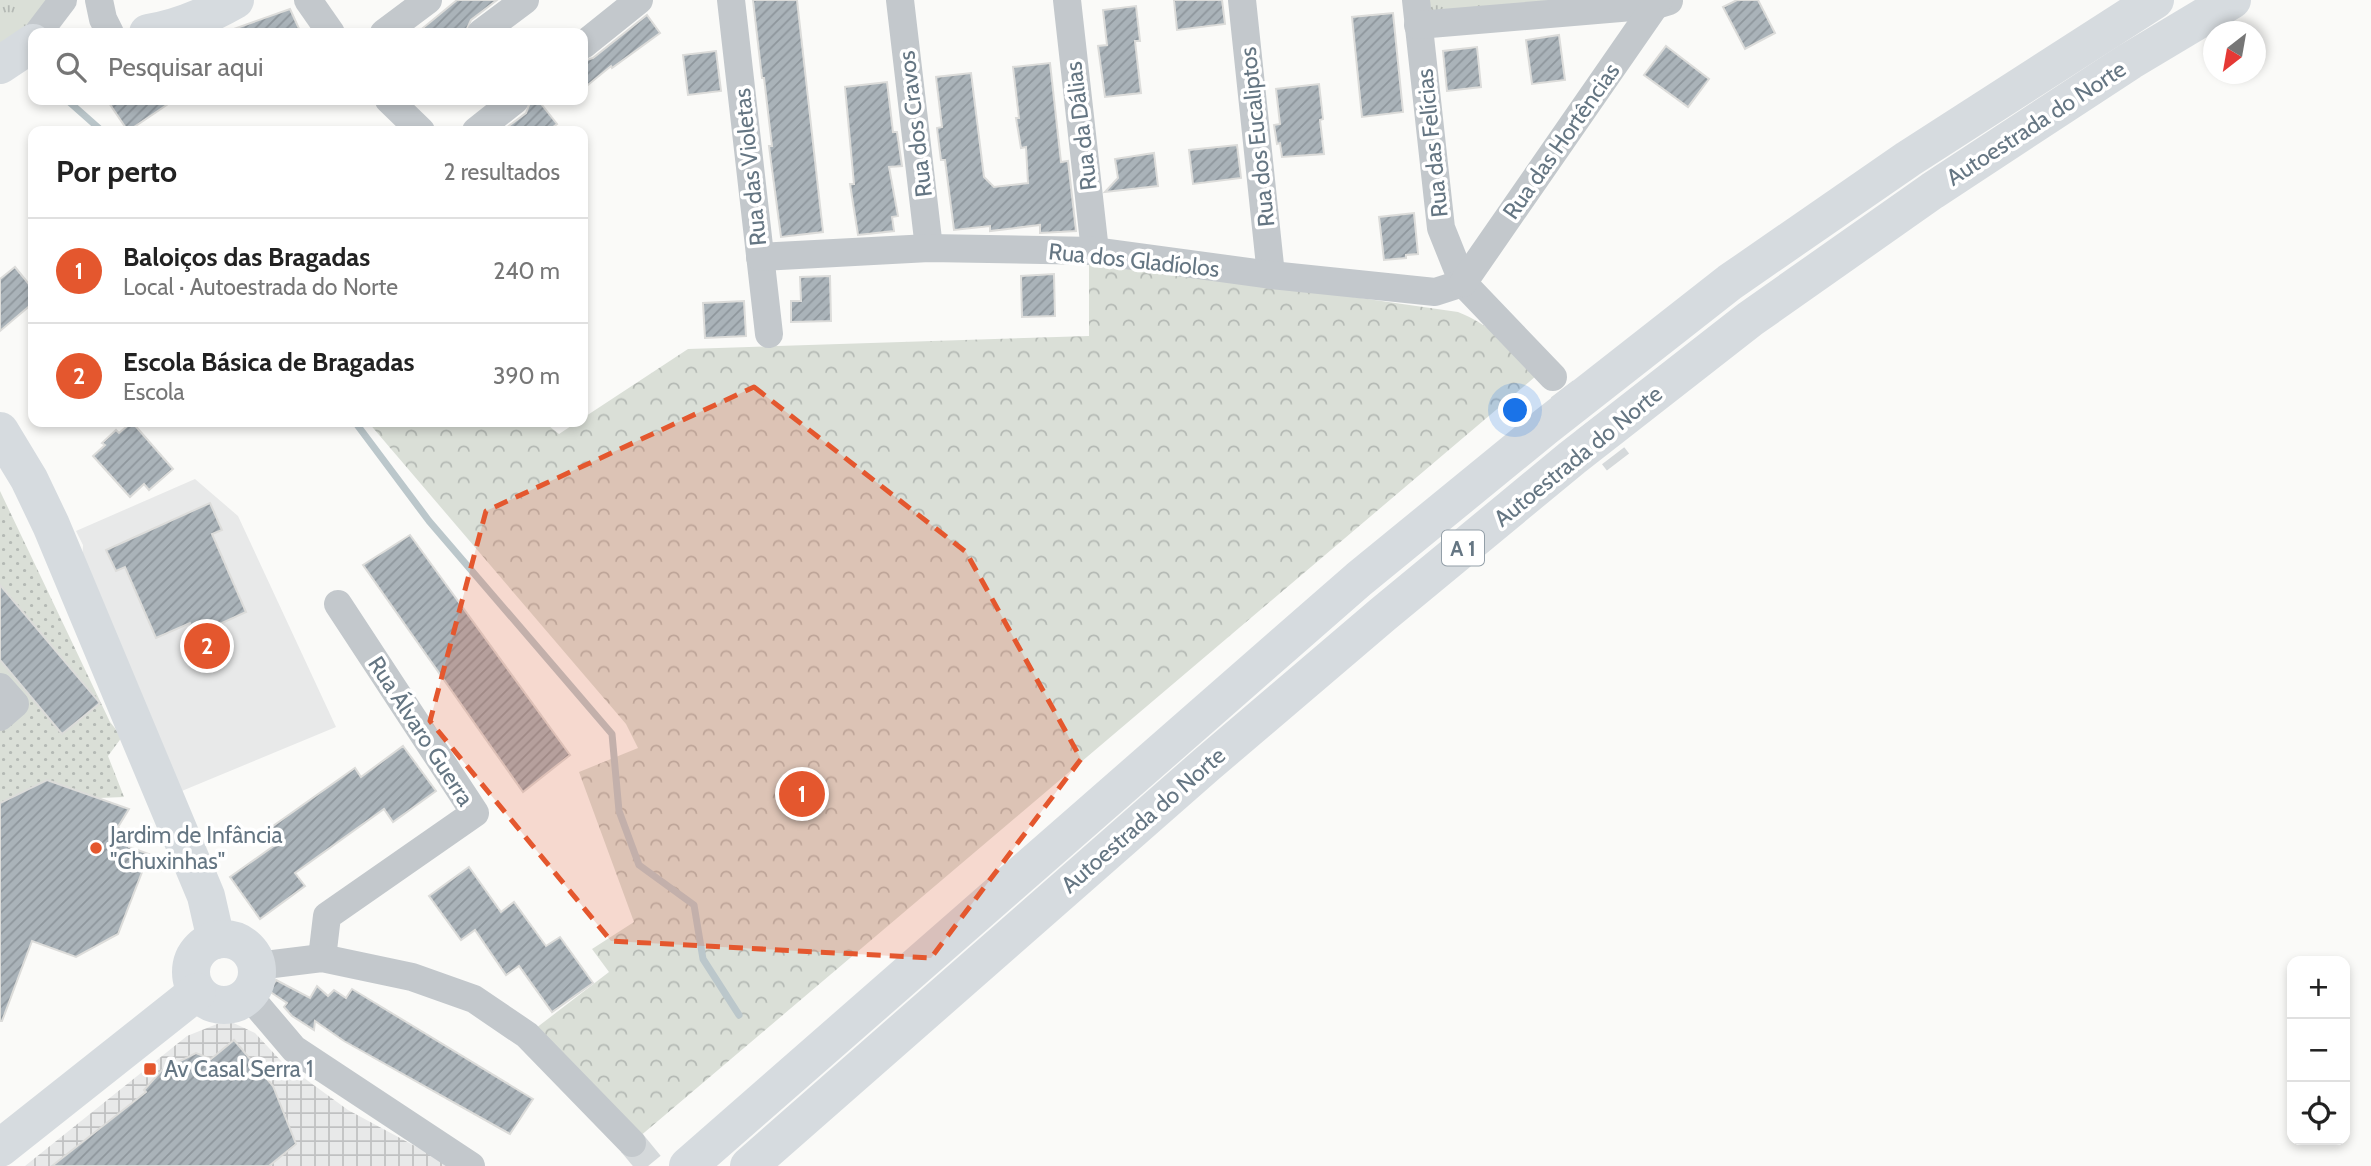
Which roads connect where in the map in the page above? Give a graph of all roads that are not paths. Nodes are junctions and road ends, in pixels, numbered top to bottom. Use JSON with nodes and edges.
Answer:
{"nodes":[{"id":1,"x":63,"y":0,"type":"edge"},
{"id":2,"x":99,"y":0,"type":"edge"},
{"id":3,"x":235,"y":0,"type":"edge"},
{"id":4,"x":308,"y":0,"type":"edge"},
{"id":5,"x":428,"y":0,"type":"edge"},
{"id":6,"x":639,"y":0,"type":"edge"},
{"id":7,"x":731,"y":0,"type":"edge"},
{"id":8,"x":900,"y":0,"type":"edge"},
{"id":9,"x":1067,"y":0,"type":"edge"},
{"id":10,"x":1242,"y":0,"type":"edge"},
{"id":11,"x":2155,"y":0,"type":"edge"},
{"id":12,"x":2232,"y":0,"type":"edge"},
{"id":13,"x":1662,"y":2,"type":"edge"},
{"id":14,"x":509,"y":5,"type":"edge"},
{"id":15,"x":1417,"y":13,"type":"edge"},
{"id":16,"x":41,"y":28,"type":"edge"},
{"id":17,"x":108,"y":28,"type":"edge"},
{"id":18,"x":175,"y":28,"type":"edge"},
{"id":19,"x":328,"y":28,"type":"edge"},
{"id":20,"x":391,"y":28,"type":"edge"},
{"id":21,"x":486,"y":28,"type":"edge"},
{"id":22,"x":588,"y":41,"type":"edge"},
{"id":23,"x":394,"y":105,"type":"edge"},
{"id":24,"x":509,"y":105,"type":"edge"},
{"id":25,"x":416,"y":126,"type":"edge"},
{"id":26,"x":482,"y":126,"type":"edge"},
{"id":27,"x":929,"y":248,"type":"junction"},
{"id":28,"x":1096,"y":251,"type":"junction"},
{"id":29,"x":760,"y":257,"type":"junction"},
{"id":30,"x":1271,"y":275,"type":"junction"},
{"id":31,"x":1463,"y":283,"type":"junction"},
{"id":32,"x":768,"y":334,"type":"dead end"},
{"id":33,"x":1553,"y":377,"type":"tunnel mouth"},
{"id":34,"x":0,"y":431,"type":"edge"},
{"id":35,"x":338,"y":604,"type":"dead end"},
{"id":36,"x":0,"y":687,"type":"edge"},
{"id":37,"x":0,"y":718,"type":"edge"},
{"id":38,"x":216,"y":940,"type":"junction"},
{"id":39,"x":322,"y":958,"type":"junction"},
{"id":40,"x":253,"y":981,"type":"junction"},
{"id":41,"x":197,"y":992,"type":"junction"},
{"id":42,"x":632,"y":1143,"type":"tunnel mouth"},
{"id":43,"x":0,"y":1148,"type":"edge"},
{"id":44,"x":471,"y":1166,"type":"edge"},
{"id":45,"x":688,"y":1166,"type":"edge"},
{"id":46,"x":749,"y":1166,"type":"edge"}],
"edges":[{"from":1,"to":16,"type":"street"},
{"from":2,"to":17,"type":"street"},
{"from":3,"to":18,"type":"main road"},
{"from":4,"to":19,"type":"street"},
{"from":5,"to":20,"type":"street"},
{"from":6,"to":22,"type":"street"},
{"from":7,"to":29,"type":"street","name":"Rua das Violetas"},
{"from":8,"to":27,"type":"street","name":"Rua dos Cravos"},
{"from":9,"to":28,"type":"street","name":"Rua da Dálias"},
{"from":10,"to":30,"type":"street","name":"Rua dos Eucaliptos"},
{"from":11,"to":45,"type":"main road","name":"Autoestrada do Norte","number":"A 1"},
{"from":12,"to":46,"type":"main road","name":"Autoestrada do Norte","number":"A 1"},
{"from":13,"to":15,"type":"street"},
{"from":13,"to":31,"type":"street","name":"Rua das Hortências"},
{"from":14,"to":21,"type":"street"},
{"from":15,"to":31,"type":"street","name":"Rua das Felícias"},
{"from":23,"to":25,"type":"street"},
{"from":24,"to":26,"type":"street"},
{"from":27,"to":28,"type":"street","name":"Rua dos Gladíolos"},
{"from":27,"to":29,"type":"street","name":"Rua dos Gladíolos"},
{"from":28,"to":30,"type":"street","name":"Rua dos Gladíolos"},
{"from":29,"to":32,"type":"street","name":"Rua das Violetas"},
{"from":30,"to":31,"type":"street","name":"Rua dos Gladíolos"},
{"from":31,"to":33,"type":"street"},
{"from":34,"to":38,"type":"main road"},
{"from":35,"to":39,"type":"street","name":"Rua Álvaro Guerra"},
{"from":36,"to":37,"type":"street"},
{"from":38,"to":40,"type":"main road"},
{"from":38,"to":41,"type":"main road"},
{"from":39,"to":40,"type":"street"},
{"from":39,"to":42,"type":"street"},
{"from":40,"to":41,"type":"main road"},
{"from":40,"to":44,"type":"street"},
{"from":41,"to":43,"type":"main road"}]}
